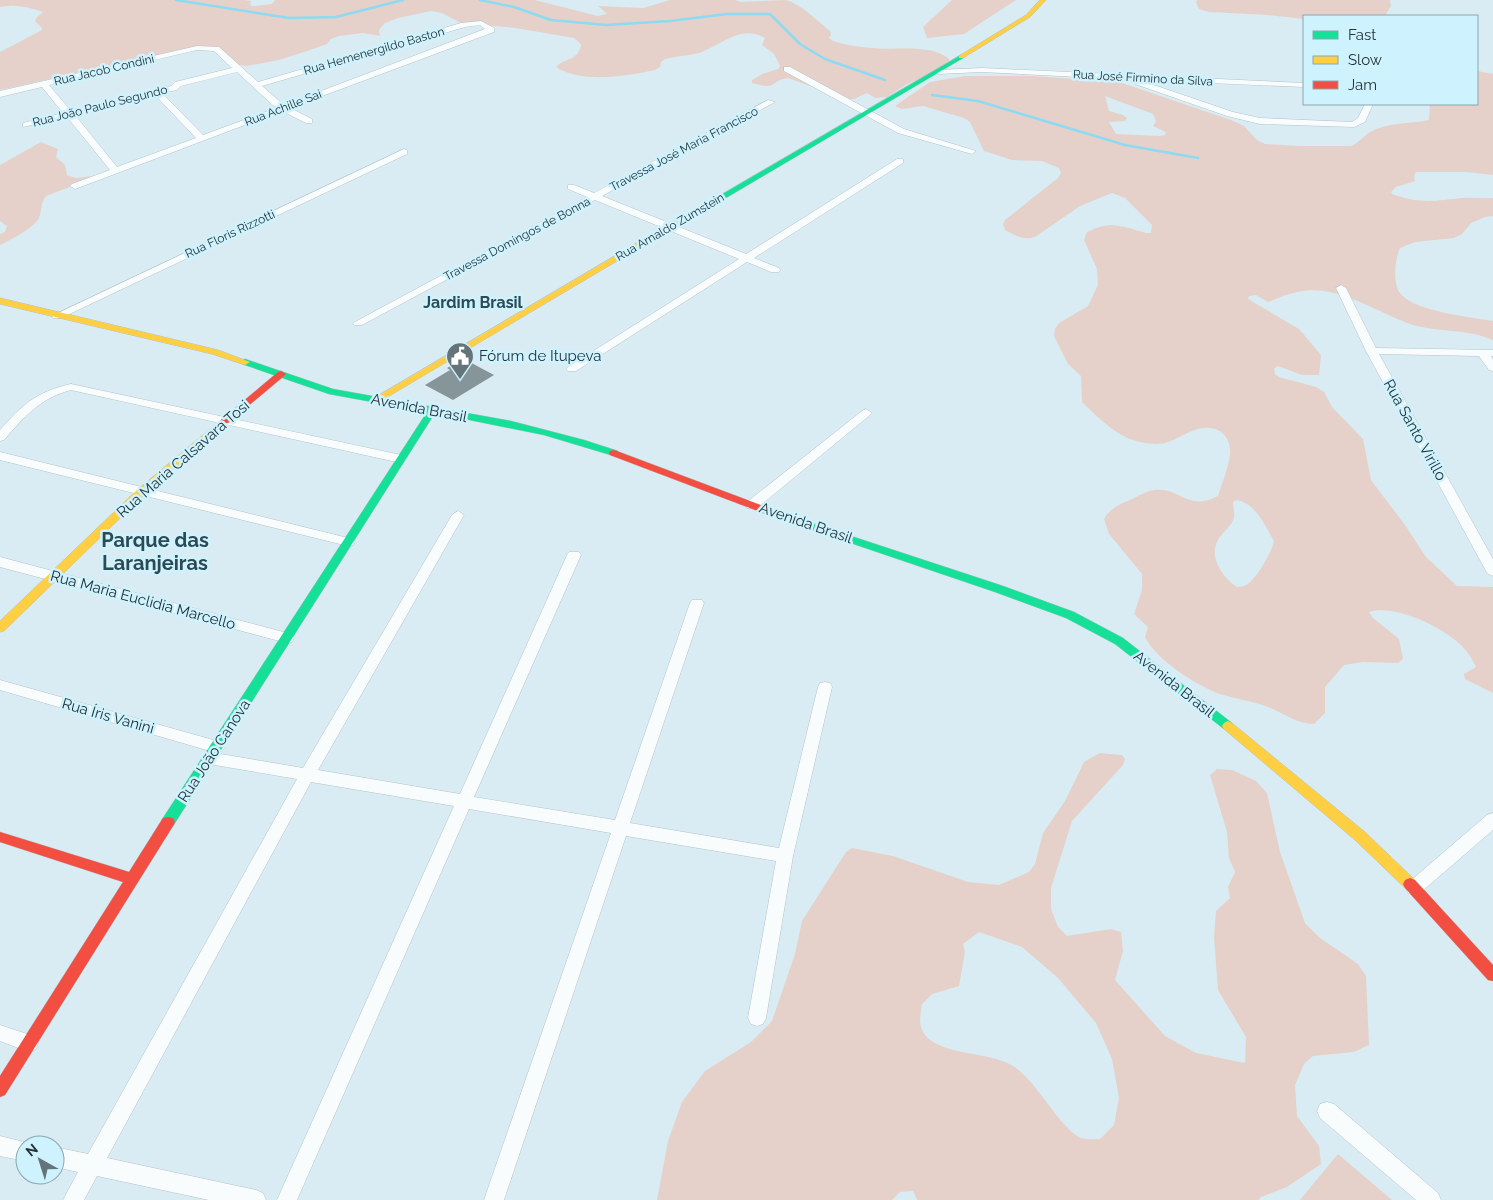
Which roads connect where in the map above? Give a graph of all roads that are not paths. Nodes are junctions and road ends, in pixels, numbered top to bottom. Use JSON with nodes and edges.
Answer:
{"nodes":[{"id":1,"x":1043,"y":0,"type":"edge"},
{"id":2,"x":491,"y":30,"type":"joint"},
{"id":3,"x":951,"y":63,"type":"junction"},
{"id":4,"x":238,"y":69,"type":"junction"},
{"id":5,"x":787,"y":69,"type":"dead end"},
{"id":6,"x":982,"y":70,"type":"junction"},
{"id":7,"x":938,"y":72,"type":"junction"},
{"id":8,"x":1124,"y":77,"type":"junction"},
{"id":9,"x":44,"y":84,"type":"junction"},
{"id":10,"x":256,"y":85,"type":"junction"},
{"id":11,"x":1303,"y":85,"type":"edge"},
{"id":12,"x":156,"y":92,"type":"junction"},
{"id":13,"x":0,"y":94,"type":"edge"},
{"id":14,"x":772,"y":102,"type":"dead end"},
{"id":15,"x":1370,"y":105,"type":"edge"},
{"id":16,"x":282,"y":108,"type":"junction"},
{"id":17,"x":866,"y":112,"type":"junction"},
{"id":18,"x":69,"y":114,"type":"junction"},
{"id":19,"x":310,"y":120,"type":"dead end"},
{"id":20,"x":26,"y":125,"type":"dead end"},
{"id":21,"x":202,"y":139,"type":"junction"},
{"id":22,"x":972,"y":151,"type":"dead end"},
{"id":23,"x":404,"y":152,"type":"dead end"},
{"id":24,"x":900,"y":161,"type":"dead end"},
{"id":25,"x":116,"y":171,"type":"junction"},
{"id":26,"x":75,"y":186,"type":"dead end"},
{"id":27,"x":570,"y":187,"type":"dead end"},
{"id":28,"x":597,"y":197,"type":"junction"},
{"id":29,"x":671,"y":227,"type":"junction"},
{"id":30,"x":746,"y":258,"type":"junction"},
{"id":31,"x":775,"y":270,"type":"dead end"},
{"id":32,"x":1341,"y":288,"type":"dead end"},
{"id":33,"x":0,"y":301,"type":"edge"},
{"id":34,"x":57,"y":316,"type":"junction"},
{"id":35,"x":358,"y":323,"type":"dead end"},
{"id":36,"x":1372,"y":351,"type":"junction"},
{"id":37,"x":1488,"y":353,"type":"edge"},
{"id":38,"x":1493,"y":368,"type":"edge"},
{"id":39,"x":572,"y":369,"type":"dead end"},
{"id":40,"x":281,"y":374,"type":"junction"},
{"id":41,"x":376,"y":400,"type":"junction"},
{"id":42,"x":432,"y":411,"type":"junction"},
{"id":43,"x":866,"y":413,"type":"dead end"},
{"id":44,"x":226,"y":421,"type":"junction"},
{"id":45,"x":0,"y":437,"type":"edge"},
{"id":46,"x":0,"y":456,"type":"edge"},
{"id":47,"x":401,"y":459,"type":"junction"},
{"id":48,"x":141,"y":492,"type":"junction"},
{"id":49,"x":752,"y":505,"type":"junction"},
{"id":50,"x":458,"y":515,"type":"dead end"},
{"id":51,"x":348,"y":542,"type":"junction"},
{"id":52,"x":574,"y":556,"type":"dead end"},
{"id":53,"x":0,"y":562,"type":"edge"},
{"id":54,"x":1493,"y":571,"type":"edge"},
{"id":55,"x":54,"y":576,"type":"junction"},
{"id":56,"x":697,"y":602,"type":"dead end"},
{"id":57,"x":0,"y":628,"type":"edge"},
{"id":58,"x":286,"y":638,"type":"junction"},
{"id":59,"x":0,"y":685,"type":"edge"},
{"id":60,"x":825,"y":687,"type":"dead end"},
{"id":61,"x":213,"y":752,"type":"junction"},
{"id":62,"x":307,"y":775,"type":"junction"},
{"id":63,"x":463,"y":801,"type":"junction"},
{"id":64,"x":1493,"y":820,"type":"edge"},
{"id":65,"x":620,"y":828,"type":"junction"},
{"id":66,"x":0,"y":837,"type":"edge"},
{"id":67,"x":785,"y":856,"type":"junction"},
{"id":68,"x":132,"y":879,"type":"junction"},
{"id":69,"x":1414,"y":888,"type":"junction"},
{"id":70,"x":1493,"y":975,"type":"edge"},
{"id":71,"x":757,"y":1018,"type":"dead end"},
{"id":72,"x":0,"y":1034,"type":"edge"},
{"id":73,"x":29,"y":1044,"type":"junction"},
{"id":74,"x":0,"y":1090,"type":"edge"},
{"id":75,"x":1327,"y":1111,"type":"dead end"},
{"id":76,"x":0,"y":1146,"type":"edge"},
{"id":77,"x":15,"y":1149,"type":"edge"},
{"id":78,"x":65,"y":1159,"type":"edge"},
{"id":79,"x":93,"y":1165,"type":"junction"},
{"id":80,"x":73,"y":1200,"type":"edge"},
{"id":81,"x":256,"y":1200,"type":"edge"},
{"id":82,"x":287,"y":1200,"type":"edge"},
{"id":83,"x":494,"y":1200,"type":"edge"},
{"id":84,"x":1431,"y":1200,"type":"edge"}],
"edges":[{"from":1,"to":3,"type":"street","name":"Rua Arnaldo Zumstein"},
{"from":2,"to":10,"type":"street","name":"Rua Hemenergildo Baston"},
{"from":2,"to":16,"type":"street","name":"Rua Achille Sai"},
{"from":3,"to":6,"type":"street","name":"Rua José Firmino da Silva"},
{"from":3,"to":7,"type":"street","name":"Rua Arnaldo Zumstein"},
{"from":4,"to":9,"type":"street","name":"Rua Jacob Condini"},
{"from":4,"to":10,"type":"street"},
{"from":4,"to":12,"type":"street","name":"Rua João Paulo Segundo"},
{"from":5,"to":17,"type":"street"},
{"from":6,"to":7,"type":"street","name":"Rua José Firmino da Silva"},
{"from":6,"to":8,"type":"street","name":"Rua José Firmino da Silva"},
{"from":7,"to":17,"type":"street","name":"Rua Arnaldo Zumstein"},
{"from":8,"to":11,"type":"street","name":"Rua José Firmino da Silva"},
{"from":8,"to":15,"type":"street"},
{"from":9,"to":13,"type":"street","name":"Rua Jacob Condini"},
{"from":9,"to":18,"type":"street"},
{"from":10,"to":16,"type":"street"},
{"from":12,"to":18,"type":"street","name":"Rua João Paulo Segundo"},
{"from":12,"to":21,"type":"street"},
{"from":14,"to":28,"type":"street","name":"Travessa José Maria Francisco"},
{"from":16,"to":19,"type":"street"},
{"from":16,"to":21,"type":"street","name":"Rua Achille Sai"},
{"from":17,"to":22,"type":"street"},
{"from":17,"to":29,"type":"street","name":"Rua Arnaldo Zumstein"},
{"from":18,"to":20,"type":"street","name":"Rua João Paulo Segundo"},
{"from":18,"to":25,"type":"street"},
{"from":21,"to":25,"type":"street","name":"Rua Achille Sai"},
{"from":23,"to":34,"type":"street","name":"Rua Floris Rizzotti"},
{"from":24,"to":30,"type":"street"},
{"from":25,"to":26,"type":"street","name":"Rua Achille Sai"},
{"from":27,"to":28,"type":"street"},
{"from":28,"to":29,"type":"street"},
{"from":28,"to":35,"type":"street","name":"Travessa Domingos de Bonna"},
{"from":29,"to":30,"type":"street"},
{"from":29,"to":41,"type":"street","name":"Rua Arnaldo Zumstein"},
{"from":30,"to":31,"type":"street"},
{"from":30,"to":39,"type":"street"},
{"from":32,"to":36,"type":"street","name":"Rua Santo Virillo"},
{"from":33,"to":34,"type":"street","name":"Avenida Brasil"},
{"from":34,"to":40,"type":"street","name":"Avenida Brasil"},
{"from":36,"to":37,"type":"street"},
{"from":36,"to":54,"type":"street","name":"Rua Santo Virillo"},
{"from":37,"to":38,"type":"street"},
{"from":40,"to":41,"type":"street","name":"Avenida Brasil"},
{"from":40,"to":44,"type":"street","name":"Rua Maria Calsavara Tosi"},
{"from":41,"to":42,"type":"street","name":"Avenida Brasil"},
{"from":42,"to":47,"type":"street","name":"Rua João Canova"},
{"from":42,"to":49,"type":"street","name":"Avenida Brasil"},
{"from":43,"to":49,"type":"street"},
{"from":44,"to":45,"type":"street"},
{"from":44,"to":47,"type":"street"},
{"from":44,"to":48,"type":"street","name":"Rua Maria Calsavara Tosi"},
{"from":46,"to":48,"type":"street"},
{"from":47,"to":51,"type":"street","name":"Rua João Canova"},
{"from":48,"to":51,"type":"street"},
{"from":48,"to":55,"type":"street","name":"Rua Maria Calsavara Tosi"},
{"from":49,"to":69,"type":"street","name":"Avenida Brasil"},
{"from":50,"to":62,"type":"street"},
{"from":51,"to":58,"type":"street","name":"Rua João Canova"},
{"from":52,"to":63,"type":"street"},
{"from":53,"to":55,"type":"street","name":"Rua Maria Euclidia Marcello"},
{"from":55,"to":57,"type":"street","name":"Rua Maria Calsavara Tosi"},
{"from":55,"to":58,"type":"street","name":"Rua Maria Euclidia Marcello"},
{"from":56,"to":65,"type":"street"},
{"from":58,"to":61,"type":"street","name":"Rua João Canova"},
{"from":59,"to":61,"type":"street","name":"Rua Íris Vanini"},
{"from":60,"to":67,"type":"street"},
{"from":61,"to":62,"type":"street","name":"Rua Íris Vanini"},
{"from":61,"to":68,"type":"street","name":"Rua João Canova"},
{"from":62,"to":63,"type":"street","name":"Rua Íris Vanini"},
{"from":62,"to":79,"type":"street"},
{"from":63,"to":65,"type":"street","name":"Rua Íris Vanini"},
{"from":63,"to":82,"type":"street"},
{"from":64,"to":69,"type":"street"},
{"from":65,"to":67,"type":"street","name":"Rua Íris Vanini"},
{"from":65,"to":83,"type":"street"},
{"from":66,"to":68,"type":"street"},
{"from":67,"to":71,"type":"street"},
{"from":68,"to":73,"type":"street","name":"Rua João Canova"},
{"from":69,"to":70,"type":"street","name":"Avenida Brasil"},
{"from":72,"to":73,"type":"street"},
{"from":73,"to":74,"type":"street","name":"Rua João Canova"},
{"from":75,"to":84,"type":"street"},
{"from":76,"to":77,"type":"street"},
{"from":78,"to":79,"type":"street"},
{"from":79,"to":80,"type":"street"},
{"from":79,"to":81,"type":"street"}]}
